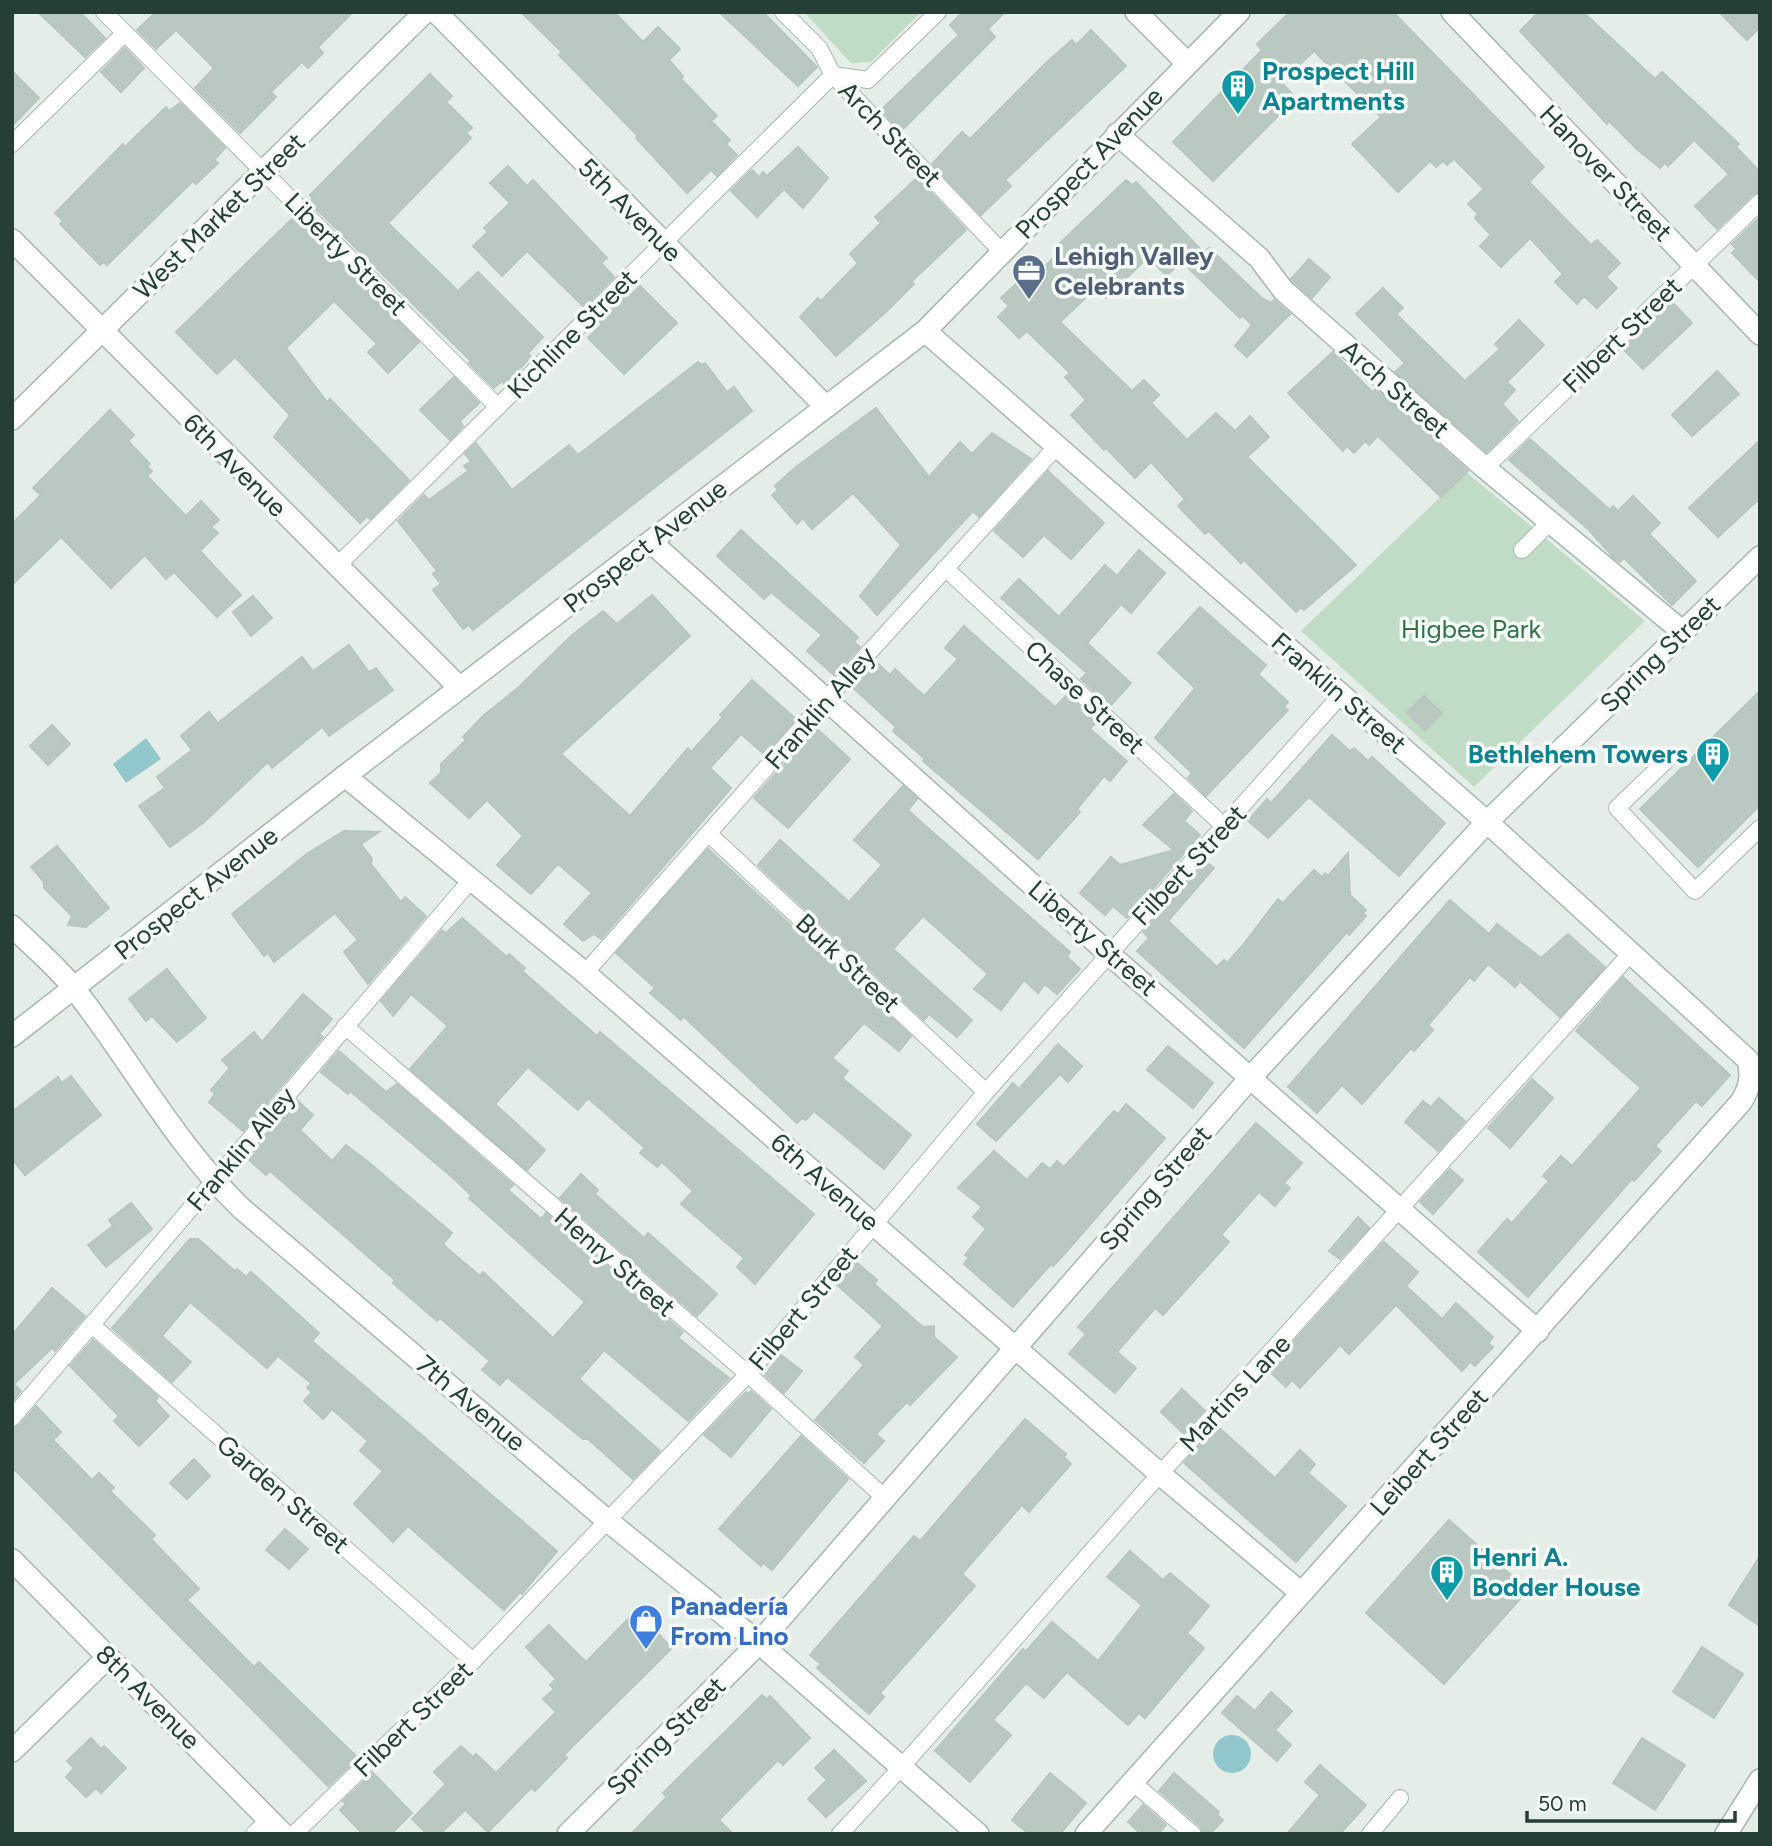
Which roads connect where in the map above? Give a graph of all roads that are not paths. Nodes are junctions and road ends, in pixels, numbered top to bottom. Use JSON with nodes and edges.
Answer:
{"nodes":[{"id":1,"x":104,"y":12,"type":"edge"},
{"id":2,"x":425,"y":12,"type":"edge"},
{"id":3,"x":436,"y":12,"type":"edge"},
{"id":4,"x":783,"y":12,"type":"edge"},
{"id":5,"x":938,"y":12,"type":"edge"},
{"id":6,"x":1136,"y":12,"type":"edge"},
{"id":7,"x":1239,"y":12,"type":"edge"},
{"id":8,"x":1452,"y":12,"type":"edge"},
{"id":9,"x":125,"y":33,"type":"junction"},
{"id":10,"x":1187,"y":63,"type":"junction"},
{"id":11,"x":833,"y":75,"type":"junction"},
{"id":12,"x":1118,"y":134,"type":"junction"},
{"id":13,"x":12,"y":144,"type":"edge"},
{"id":14,"x":264,"y":172,"type":"junction"},
{"id":15,"x":1760,"y":202,"type":"edge"},
{"id":16,"x":12,"y":240,"type":"edge"},
{"id":17,"x":663,"y":244,"type":"junction"},
{"id":18,"x":1002,"y":252,"type":"junction"},
{"id":19,"x":1694,"y":266,"type":"junction"},
{"id":20,"x":102,"y":330,"type":"junction"},
{"id":21,"x":925,"y":331,"type":"junction"},
{"id":22,"x":1760,"y":334,"type":"edge"},
{"id":23,"x":498,"y":407,"type":"junction"},
{"id":24,"x":826,"y":407,"type":"junction"},
{"id":25,"x":12,"y":419,"type":"edge"},
{"id":26,"x":1057,"y":446,"type":"junction"},
{"id":27,"x":1485,"y":468,"type":"junction"},
{"id":28,"x":1550,"y":522,"type":"junction"},
{"id":29,"x":651,"y":542,"type":"junction"},
{"id":30,"x":1522,"y":550,"type":"dead end"},
{"id":31,"x":1760,"y":557,"type":"edge"},
{"id":32,"x":336,"y":567,"type":"junction"},
{"id":33,"x":945,"y":568,"type":"junction"},
{"id":34,"x":1683,"y":632,"type":"junction"},
{"id":35,"x":460,"y":688,"type":"junction"},
{"id":36,"x":1341,"y":695,"type":"junction"},
{"id":37,"x":825,"y":701,"type":"junction"},
{"id":38,"x":1671,"y":756,"type":"dead end"},
{"id":39,"x":345,"y":776,"type":"junction"},
{"id":40,"x":1487,"y":822,"type":"junction"},
{"id":41,"x":1225,"y":827,"type":"junction"},
{"id":42,"x":1760,"y":828,"type":"edge"},
{"id":43,"x":710,"y":835,"type":"junction"},
{"id":44,"x":470,"y":881,"type":"junction"},
{"id":45,"x":12,"y":926,"type":"edge"},
{"id":46,"x":1108,"y":953,"type":"junction"},
{"id":47,"x":1631,"y":953,"type":"junction"},
{"id":48,"x":585,"y":973,"type":"junction"},
{"id":49,"x":75,"y":989,"type":"junction"},
{"id":50,"x":345,"y":1026,"type":"junction"},
{"id":51,"x":12,"y":1036,"type":"edge"},
{"id":52,"x":1748,"y":1060,"type":"joint"},
{"id":53,"x":1251,"y":1077,"type":"junction"},
{"id":54,"x":986,"y":1092,"type":"junction"},
{"id":55,"x":213,"y":1181,"type":"junction"},
{"id":56,"x":1402,"y":1210,"type":"junction"},
{"id":57,"x":873,"y":1224,"type":"junction"},
{"id":58,"x":93,"y":1326,"type":"junction"},
{"id":59,"x":1538,"y":1331,"type":"junction"},
{"id":60,"x":1016,"y":1348,"type":"junction"},
{"id":61,"x":748,"y":1374,"type":"junction"},
{"id":62,"x":12,"y":1418,"type":"edge"},
{"id":63,"x":1160,"y":1474,"type":"junction"},
{"id":64,"x":885,"y":1498,"type":"junction"},
{"id":65,"x":609,"y":1522,"type":"junction"},
{"id":66,"x":12,"y":1560,"type":"edge"},
{"id":67,"x":1301,"y":1593,"type":"junction"},
{"id":68,"x":759,"y":1643,"type":"junction"},
{"id":69,"x":108,"y":1657,"type":"junction"},
{"id":70,"x":473,"y":1661,"type":"junction"},
{"id":71,"x":12,"y":1751,"type":"edge"},
{"id":72,"x":902,"y":1769,"type":"junction"},
{"id":73,"x":1760,"y":1780,"type":"edge"},
{"id":74,"x":1131,"y":1781,"type":"junction"},
{"id":75,"x":1401,"y":1798,"type":"dead end"},
{"id":76,"x":268,"y":1829,"type":"edge"},
{"id":77,"x":295,"y":1834,"type":"edge"},
{"id":78,"x":568,"y":1834,"type":"edge"},
{"id":79,"x":840,"y":1834,"type":"edge"},
{"id":80,"x":978,"y":1834,"type":"edge"},
{"id":81,"x":1086,"y":1834,"type":"edge"},
{"id":82,"x":1193,"y":1834,"type":"edge"},
{"id":83,"x":1370,"y":1834,"type":"edge"},
{"id":84,"x":1726,"y":1834,"type":"edge"}],
"edges":[{"from":1,"to":9,"type":"lane","name":"Liberty Street"},
{"from":2,"to":14,"type":"street","name":"West Market Street"},
{"from":3,"to":17,"type":"street","name":"5th Avenue"},
{"from":4,"to":11,"type":"lane","name":"Arch Street"},
{"from":5,"to":11,"type":"lane"},
{"from":6,"to":10,"type":"street"},
{"from":7,"to":10,"type":"street","name":"Prospect Avenue"},
{"from":8,"to":19,"type":"street","name":"Hanover Street"},
{"from":9,"to":13,"type":"lane"},
{"from":9,"to":14,"type":"lane","name":"Liberty Street"},
{"from":10,"to":12,"type":"street","name":"Prospect Avenue"},
{"from":11,"to":17,"type":"lane","name":"Kichline Street"},
{"from":11,"to":18,"type":"lane","name":"Arch Street"},
{"from":12,"to":18,"type":"street","name":"Prospect Avenue"},
{"from":12,"to":27,"type":"street","name":"Arch Street"},
{"from":14,"to":20,"type":"street","name":"West Market Street"},
{"from":14,"to":23,"type":"lane","name":"Liberty Street"},
{"from":15,"to":19,"type":"lane","name":"Filbert Street"},
{"from":16,"to":20,"type":"street","name":"6th Avenue"},
{"from":17,"to":23,"type":"lane","name":"Kichline Street"},
{"from":17,"to":24,"type":"street","name":"5th Avenue"},
{"from":18,"to":21,"type":"street","name":"Prospect Avenue"},
{"from":19,"to":22,"type":"street","name":"Hanover Street"},
{"from":19,"to":27,"type":"lane","name":"Filbert Street"},
{"from":20,"to":25,"type":"street","name":"West Market Street"},
{"from":20,"to":32,"type":"street","name":"6th Avenue"},
{"from":21,"to":24,"type":"street","name":"Prospect Avenue"},
{"from":21,"to":26,"type":"street","name":"Franklin Street"},
{"from":23,"to":32,"type":"lane","name":"Kichline Street"},
{"from":24,"to":29,"type":"street","name":"Prospect Avenue"},
{"from":26,"to":33,"type":"lane","name":"Franklin Alley"},
{"from":26,"to":36,"type":"street","name":"Franklin Street"},
{"from":27,"to":28,"type":"street","name":"Arch Street"},
{"from":28,"to":30,"type":"lane"},
{"from":28,"to":34,"type":"street","name":"Arch Street"},
{"from":29,"to":35,"type":"street","name":"Prospect Avenue"},
{"from":29,"to":37,"type":"street","name":"Liberty Street"},
{"from":31,"to":34,"type":"street","name":"Spring Street"},
{"from":32,"to":35,"type":"street","name":"6th Avenue"},
{"from":33,"to":37,"type":"lane","name":"Franklin Alley"},
{"from":33,"to":41,"type":"lane","name":"Chase Street"},
{"from":34,"to":40,"type":"street","name":"Spring Street"},
{"from":35,"to":39,"type":"street","name":"Prospect Avenue"},
{"from":36,"to":40,"type":"street","name":"Franklin Street"},
{"from":36,"to":41,"type":"lane","name":"Filbert Street"},
{"from":37,"to":43,"type":"lane","name":"Franklin Alley"},
{"from":37,"to":46,"type":"street","name":"Liberty Street"},
{"from":38,"to":42,"type":"lane"},
{"from":39,"to":44,"type":"street","name":"6th Avenue"},
{"from":39,"to":49,"type":"street","name":"Prospect Avenue"},
{"from":40,"to":47,"type":"street","name":"Franklin Street"},
{"from":40,"to":53,"type":"street","name":"Spring Street"},
{"from":41,"to":46,"type":"lane","name":"Filbert Street"},
{"from":43,"to":48,"type":"lane","name":"Franklin Alley"},
{"from":43,"to":54,"type":"lane","name":"Burk Street"},
{"from":44,"to":48,"type":"street","name":"6th Avenue"},
{"from":44,"to":50,"type":"lane","name":"Franklin Alley"},
{"from":45,"to":49,"type":"street","name":"7th Avenue"},
{"from":46,"to":53,"type":"street","name":"Liberty Street"},
{"from":46,"to":54,"type":"lane","name":"Filbert Street"},
{"from":47,"to":52,"type":"street","name":"Franklin Street"},
{"from":47,"to":56,"type":"lane","name":"Martins Lane"},
{"from":48,"to":57,"type":"street","name":"6th Avenue"},
{"from":49,"to":51,"type":"street","name":"Prospect Avenue"},
{"from":49,"to":55,"type":"street","name":"7th Avenue"},
{"from":50,"to":55,"type":"lane","name":"Franklin Alley"},
{"from":50,"to":61,"type":"lane","name":"Henry Street"},
{"from":52,"to":59,"type":"street","name":"Leibert Street"},
{"from":53,"to":56,"type":"street","name":"Liberty Street"},
{"from":53,"to":60,"type":"street","name":"Spring Street"},
{"from":54,"to":57,"type":"lane","name":"Filbert Street"},
{"from":55,"to":58,"type":"lane","name":"Franklin Alley"},
{"from":55,"to":65,"type":"street","name":"7th Avenue"},
{"from":56,"to":59,"type":"street","name":"Liberty Street"},
{"from":56,"to":63,"type":"lane","name":"Martins Lane"},
{"from":57,"to":60,"type":"street","name":"6th Avenue"},
{"from":57,"to":61,"type":"lane","name":"Filbert Street"},
{"from":58,"to":62,"type":"lane","name":"Franklin Alley"},
{"from":58,"to":70,"type":"lane","name":"Garden Street"},
{"from":59,"to":67,"type":"street","name":"Leibert Street"},
{"from":60,"to":63,"type":"street","name":"6th Avenue"},
{"from":60,"to":64,"type":"street","name":"Spring Street"},
{"from":61,"to":64,"type":"lane","name":"Henry Street"},
{"from":61,"to":65,"type":"lane","name":"Filbert Street"},
{"from":63,"to":67,"type":"street","name":"6th Avenue"},
{"from":63,"to":72,"type":"lane","name":"Martins Lane"},
{"from":64,"to":68,"type":"street","name":"Spring Street"},
{"from":65,"to":68,"type":"street","name":"7th Avenue"},
{"from":65,"to":70,"type":"lane","name":"Filbert Street"},
{"from":66,"to":69,"type":"street","name":"8th Avenue"},
{"from":67,"to":74,"type":"street","name":"Leibert Street"},
{"from":68,"to":72,"type":"street","name":"7th Avenue"},
{"from":68,"to":78,"type":"street","name":"Spring Street"},
{"from":69,"to":71,"type":"street"},
{"from":69,"to":76,"type":"street","name":"8th Avenue"},
{"from":70,"to":77,"type":"lane","name":"Filbert Street"},
{"from":72,"to":79,"type":"lane","name":"Martins Lane"},
{"from":72,"to":80,"type":"street","name":"7th Avenue"},
{"from":73,"to":84,"type":"street"},
{"from":74,"to":81,"type":"street","name":"Leibert Street"},
{"from":74,"to":82,"type":"lane"},
{"from":75,"to":83,"type":"lane"}]}
